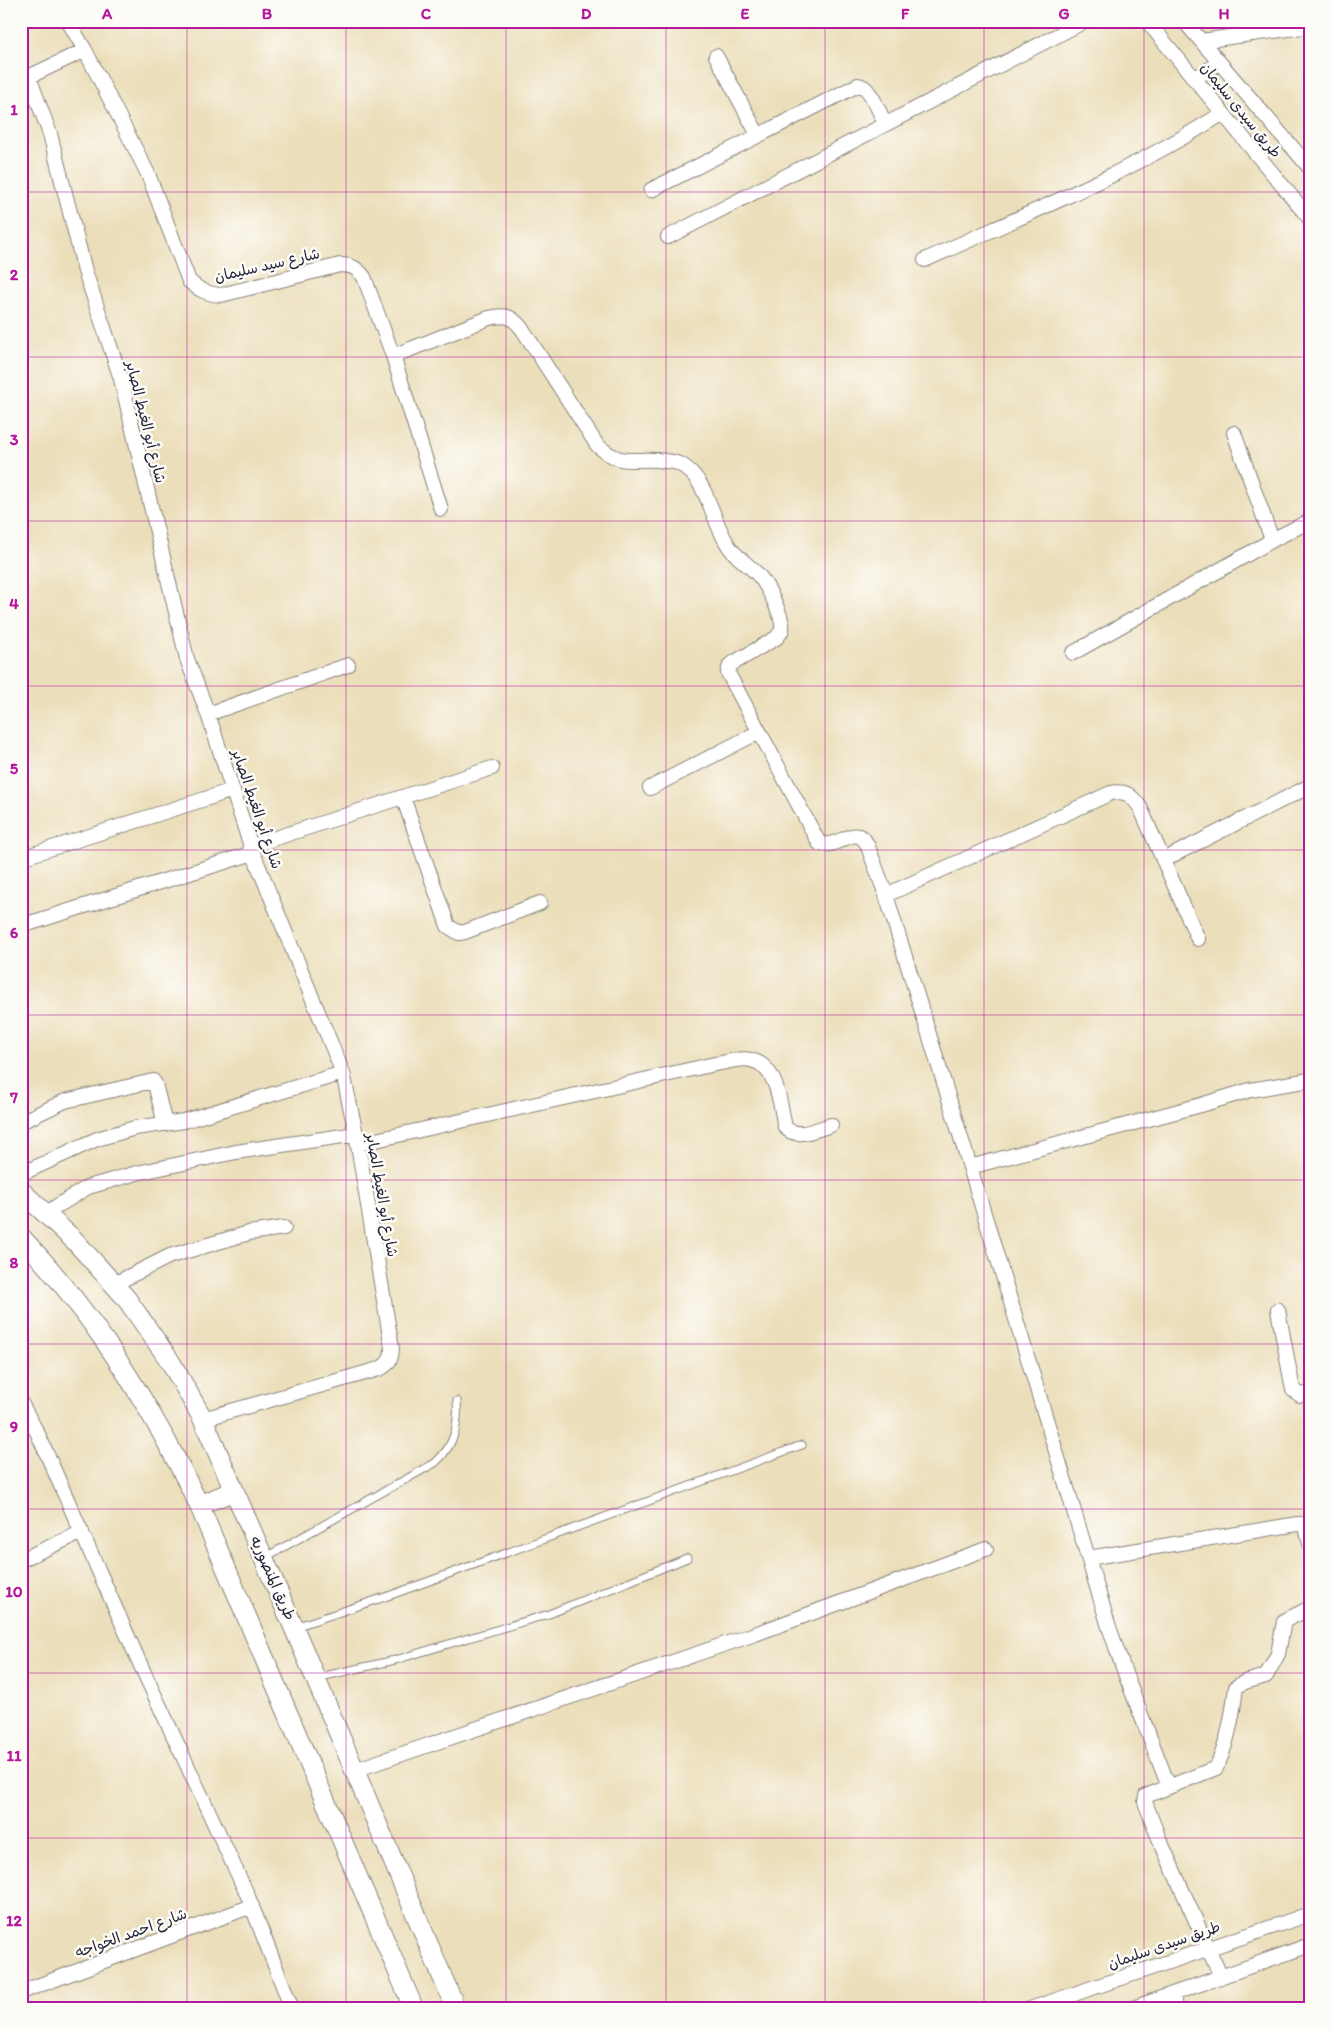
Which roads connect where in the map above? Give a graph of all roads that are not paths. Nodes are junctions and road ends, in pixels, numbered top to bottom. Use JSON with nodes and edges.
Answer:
{"nodes":[{"id":1,"x":68,"y":21,"type":"edge"},
{"id":2,"x":1085,"y":21,"type":"edge"},
{"id":3,"x":1147,"y":21,"type":"edge"},
{"id":4,"x":1184,"y":21,"type":"edge"},
{"id":5,"x":1310,"y":26,"type":"edge"},
{"id":6,"x":1201,"y":41,"type":"junction"},
{"id":7,"x":85,"y":50,"type":"junction"},
{"id":8,"x":716,"y":56,"type":"dead end"},
{"id":9,"x":1219,"y":63,"type":"junction"},
{"id":10,"x":25,"y":79,"type":"edge"},
{"id":11,"x":1194,"y":79,"type":"junction"},
{"id":12,"x":1223,"y":113,"type":"junction"},
{"id":13,"x":886,"y":124,"type":"junction"},
{"id":14,"x":758,"y":135,"type":"junction"},
{"id":15,"x":1310,"y":168,"type":"edge"},
{"id":16,"x":651,"y":190,"type":"dead end"},
{"id":17,"x":1310,"y":219,"type":"edge"},
{"id":18,"x":668,"y":237,"type":"dead end"},
{"id":19,"x":925,"y":260,"type":"dead end"},
{"id":20,"x":393,"y":356,"type":"junction"},
{"id":21,"x":1234,"y":433,"type":"dead end"},
{"id":22,"x":441,"y":509,"type":"dead end"},
{"id":23,"x":1310,"y":521,"type":"edge"},
{"id":24,"x":1272,"y":540,"type":"junction"},
{"id":25,"x":1073,"y":653,"type":"dead end"},
{"id":26,"x":348,"y":666,"type":"dead end"},
{"id":27,"x":208,"y":714,"type":"junction"},
{"id":28,"x":759,"y":732,"type":"junction"},
{"id":29,"x":492,"y":768,"type":"dead end"},
{"id":30,"x":1310,"y":786,"type":"edge"},
{"id":31,"x":650,"y":788,"type":"dead end"},
{"id":32,"x":233,"y":790,"type":"junction"},
{"id":33,"x":403,"y":797,"type":"junction"},
{"id":34,"x":252,"y":850,"type":"junction"},
{"id":35,"x":21,"y":858,"type":"edge"},
{"id":36,"x":1163,"y":860,"type":"junction"},
{"id":37,"x":886,"y":895,"type":"junction"},
{"id":38,"x":540,"y":903,"type":"dead end"},
{"id":39,"x":21,"y":926,"type":"edge"},
{"id":40,"x":1198,"y":939,"type":"dead end"},
{"id":41,"x":343,"y":1073,"type":"junction"},
{"id":42,"x":1310,"y":1080,"type":"edge"},
{"id":43,"x":21,"y":1122,"type":"edge"},
{"id":44,"x":166,"y":1124,"type":"junction"},
{"id":45,"x":831,"y":1125,"type":"dead end"},
{"id":46,"x":357,"y":1139,"type":"junction"},
{"id":47,"x":970,"y":1167,"type":"junction"},
{"id":48,"x":21,"y":1174,"type":"edge"},
{"id":49,"x":21,"y":1191,"type":"edge"},
{"id":50,"x":46,"y":1213,"type":"junction"},
{"id":51,"x":284,"y":1228,"type":"dead end"},
{"id":52,"x":21,"y":1237,"type":"edge"},
{"id":53,"x":114,"y":1284,"type":"junction"},
{"id":54,"x":1278,"y":1310,"type":"dead end"},
{"id":55,"x":1310,"y":1393,"type":"edge"},
{"id":56,"x":457,"y":1401,"type":"dead end"},
{"id":57,"x":21,"y":1403,"type":"edge"},
{"id":58,"x":203,"y":1419,"type":"junction"},
{"id":59,"x":802,"y":1445,"type":"dead end"},
{"id":60,"x":234,"y":1490,"type":"junction"},
{"id":61,"x":199,"y":1505,"type":"junction"},
{"id":62,"x":82,"y":1532,"type":"junction"},
{"id":63,"x":1310,"y":1544,"type":"edge"},
{"id":64,"x":986,"y":1549,"type":"dead end"},
{"id":65,"x":264,"y":1558,"type":"junction"},
{"id":66,"x":687,"y":1558,"type":"dead end"},
{"id":67,"x":1088,"y":1558,"type":"junction"},
{"id":68,"x":21,"y":1560,"type":"edge"},
{"id":69,"x":1310,"y":1608,"type":"edge"},
{"id":70,"x":294,"y":1628,"type":"junction"},
{"id":71,"x":316,"y":1678,"type":"junction"},
{"id":72,"x":355,"y":1770,"type":"junction"},
{"id":73,"x":1169,"y":1786,"type":"junction"},
{"id":74,"x":252,"y":1906,"type":"junction"},
{"id":75,"x":1310,"y":1914,"type":"edge"},
{"id":76,"x":1310,"y":1945,"type":"edge"},
{"id":77,"x":1206,"y":1948,"type":"junction"},
{"id":78,"x":1221,"y":1977,"type":"junction"},
{"id":79,"x":21,"y":1992,"type":"edge"},
{"id":80,"x":1173,"y":1994,"type":"junction"},
{"id":81,"x":292,"y":2009,"type":"edge"},
{"id":82,"x":414,"y":2009,"type":"edge"},
{"id":83,"x":456,"y":2009,"type":"edge"},
{"id":84,"x":1030,"y":2009,"type":"edge"},
{"id":85,"x":1130,"y":2009,"type":"edge"},
{"id":86,"x":1175,"y":2009,"type":"edge"}],
"edges":[{"from":1,"to":7,"type":"street","name":"شارع سيد سليمان"},
{"from":2,"to":13,"type":"street"},
{"from":3,"to":11,"type":"street","name":"طريق سيدى سليمان"},
{"from":4,"to":6,"type":"street","name":"طريق سيدى سليمان"},
{"from":5,"to":6,"type":"street"},
{"from":6,"to":9,"type":"street","name":"طريق سيدى سليمان"},
{"from":7,"to":10,"type":"street"},
{"from":7,"to":20,"type":"street","name":"شارع سيد سليمان"},
{"from":8,"to":14,"type":"street"},
{"from":9,"to":11,"type":"street"},
{"from":9,"to":15,"type":"street","name":"طريق سيدى سليمان"},
{"from":10,"to":27,"type":"street","name":"شارع أبو الغيط الصابر"},
{"from":11,"to":12,"type":"street","name":"طريق سيدى سليمان"},
{"from":12,"to":17,"type":"street","name":"طريق سيدى سليمان"},
{"from":12,"to":19,"type":"street"},
{"from":13,"to":14,"type":"street"},
{"from":13,"to":18,"type":"street"},
{"from":14,"to":16,"type":"street"},
{"from":20,"to":22,"type":"street","name":"شارع سيد سليمان"},
{"from":20,"to":28,"type":"street"},
{"from":21,"to":24,"type":"street"},
{"from":23,"to":24,"type":"street"},
{"from":24,"to":25,"type":"street"},
{"from":26,"to":27,"type":"street"},
{"from":27,"to":32,"type":"street","name":"شارع أبو الغيط الصابر"},
{"from":28,"to":31,"type":"street"},
{"from":28,"to":37,"type":"street"},
{"from":29,"to":33,"type":"street"},
{"from":30,"to":36,"type":"street"},
{"from":32,"to":34,"type":"street","name":"شارع أبو الغيط الصابر"},
{"from":32,"to":35,"type":"street"},
{"from":33,"to":34,"type":"street"},
{"from":33,"to":38,"type":"street"},
{"from":34,"to":39,"type":"street"},
{"from":34,"to":41,"type":"street","name":"شارع أبو الغيط الصابر"},
{"from":36,"to":37,"type":"street"},
{"from":36,"to":40,"type":"street"},
{"from":37,"to":47,"type":"street"},
{"from":41,"to":44,"type":"street"},
{"from":41,"to":46,"type":"street","name":"شارع أبو الغيط الصابر"},
{"from":42,"to":47,"type":"street"},
{"from":43,"to":44,"type":"street"},
{"from":44,"to":48,"type":"street"},
{"from":45,"to":46,"type":"street"},
{"from":46,"to":50,"type":"street"},
{"from":46,"to":58,"type":"street","name":"شارع أبو الغيط الصابر"},
{"from":47,"to":67,"type":"street"},
{"from":49,"to":50,"type":"main road","name":"طريق المنصوريه"},
{"from":50,"to":53,"type":"main road","name":"طريق المنصوريه"},
{"from":51,"to":53,"type":"street"},
{"from":52,"to":61,"type":"main road"},
{"from":53,"to":58,"type":"main road","name":"طريق المنصوريه"},
{"from":54,"to":55,"type":"street"},
{"from":56,"to":65,"type":"lane"},
{"from":57,"to":62,"type":"street"},
{"from":58,"to":60,"type":"main road","name":"طريق المنصوريه"},
{"from":59,"to":70,"type":"lane"},
{"from":60,"to":61,"type":"main road"},
{"from":60,"to":65,"type":"main road","name":"طريق المنصوريه"},
{"from":61,"to":82,"type":"main road"},
{"from":62,"to":68,"type":"street"},
{"from":62,"to":74,"type":"street"},
{"from":63,"to":67,"type":"street"},
{"from":64,"to":72,"type":"street"},
{"from":65,"to":70,"type":"main road","name":"طريق المنصوريه"},
{"from":66,"to":71,"type":"lane"},
{"from":67,"to":73,"type":"street"},
{"from":69,"to":73,"type":"street"},
{"from":70,"to":71,"type":"main road","name":"طريق المنصوريه"},
{"from":71,"to":72,"type":"main road","name":"طريق المنصوريه"},
{"from":72,"to":83,"type":"main road","name":"طريق المنصوريه"},
{"from":73,"to":77,"type":"street"},
{"from":74,"to":79,"type":"street","name":"شارع احمد الخواجه"},
{"from":74,"to":81,"type":"street"},
{"from":75,"to":77,"type":"street","name":"طريق سيدى سليمان"},
{"from":76,"to":78,"type":"street"},
{"from":77,"to":78,"type":"street"},
{"from":77,"to":84,"type":"street","name":"طريق سيدى سليمان"},
{"from":78,"to":80,"type":"street"},
{"from":80,"to":85,"type":"street"},
{"from":80,"to":86,"type":"street"}]}
